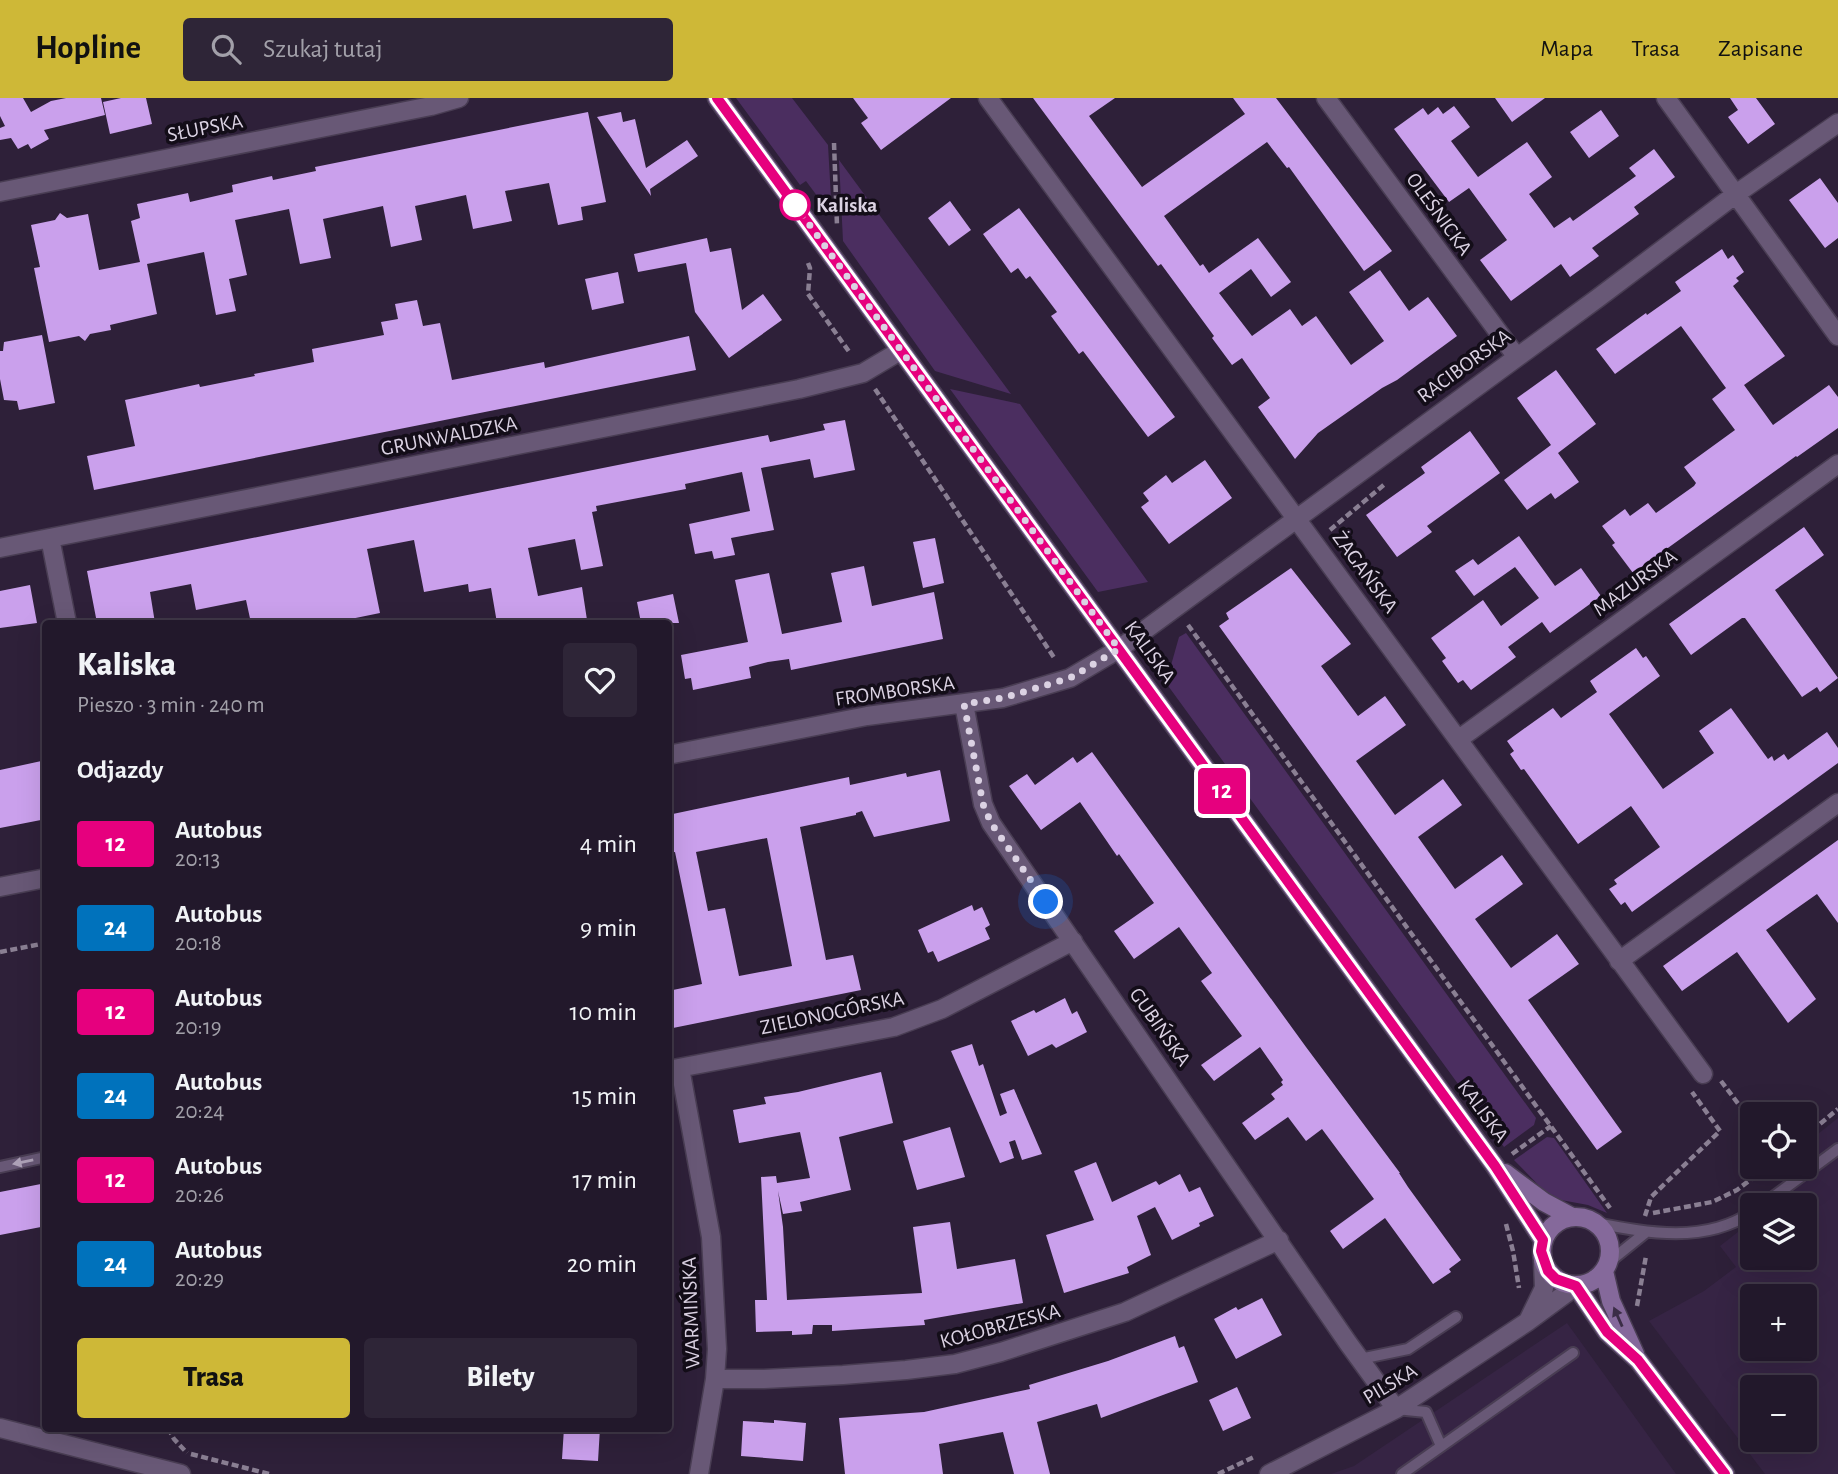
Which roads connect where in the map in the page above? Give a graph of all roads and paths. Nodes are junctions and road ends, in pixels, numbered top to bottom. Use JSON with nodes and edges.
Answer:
{"nodes":[{"id":1,"x":459,"y":98,"type":"edge"},
{"id":2,"x":717,"y":98,"type":"edge"},
{"id":3,"x":988,"y":98,"type":"edge"},
{"id":4,"x":1326,"y":98,"type":"edge"},
{"id":5,"x":1666,"y":98,"type":"edge"},
{"id":6,"x":428,"y":102,"type":"edge"},
{"id":7,"x":1838,"y":123,"type":"edge"},
{"id":8,"x":834,"y":143,"type":"dead end"},
{"id":9,"x":0,"y":192,"type":"edge"},
{"id":10,"x":1736,"y":194,"type":"junction"},
{"id":11,"x":838,"y":234,"type":"dead end"},
{"id":12,"x":805,"y":257,"type":"dead end"},
{"id":13,"x":1838,"y":336,"type":"edge"},
{"id":14,"x":900,"y":351,"type":"junction"},
{"id":15,"x":850,"y":353,"type":"dead end"},
{"id":16,"x":1516,"y":356,"type":"junction"},
{"id":17,"x":874,"y":388,"type":"dead end"},
{"id":18,"x":1838,"y":464,"type":"edge"},
{"id":19,"x":1296,"y":517,"type":"junction"},
{"id":20,"x":50,"y":538,"type":"junction"},
{"id":21,"x":0,"y":548,"type":"edge"},
{"id":22,"x":1175,"y":607,"type":"junction"},
{"id":23,"x":66,"y":620,"type":"edge"},
{"id":24,"x":1119,"y":649,"type":"junction"},
{"id":25,"x":1055,"y":659,"type":"dead end"},
{"id":26,"x":964,"y":704,"type":"junction"},
{"id":27,"x":1459,"y":739,"type":"junction"},
{"id":28,"x":672,"y":754,"type":"edge"},
{"id":29,"x":1838,"y":803,"type":"edge"},
{"id":30,"x":42,"y":879,"type":"edge"},
{"id":31,"x":0,"y":887,"type":"edge"},
{"id":32,"x":1073,"y":942,"type":"junction"},
{"id":33,"x":42,"y":944,"type":"edge"},
{"id":34,"x":0,"y":952,"type":"edge"},
{"id":35,"x":1619,"y":961,"type":"junction"},
{"id":36,"x":674,"y":1069,"type":"edge"},
{"id":37,"x":1703,"y":1074,"type":"joint"},
{"id":38,"x":1688,"y":1088,"type":"dead end"},
{"id":39,"x":1740,"y":1106,"type":"edge"},
{"id":40,"x":1838,"y":1109,"type":"edge"},
{"id":41,"x":1817,"y":1126,"type":"edge"},
{"id":42,"x":1838,"y":1149,"type":"edge"},
{"id":43,"x":42,"y":1158,"type":"edge"},
{"id":44,"x":1495,"y":1166,"type":"junction"},
{"id":45,"x":0,"y":1167,"type":"edge"},
{"id":46,"x":1751,"y":1179,"type":"edge"},
{"id":47,"x":1778,"y":1193,"type":"edge"},
{"id":48,"x":1635,"y":1214,"type":"dead end"},
{"id":49,"x":1645,"y":1214,"type":"junction"},
{"id":50,"x":1615,"y":1215,"type":"dead end"},
{"id":51,"x":1572,"y":1217,"type":"junction"},
{"id":52,"x":1740,"y":1220,"type":"edge"},
{"id":53,"x":1596,"y":1223,"type":"junction"},
{"id":54,"x":1645,"y":1233,"type":"junction"},
{"id":55,"x":1279,"y":1240,"type":"junction"},
{"id":56,"x":1543,"y":1240,"type":"junction"},
{"id":57,"x":1543,"y":1262,"type":"junction"},
{"id":58,"x":1606,"y":1266,"type":"junction"},
{"id":59,"x":1576,"y":1286,"type":"junction"},
{"id":60,"x":1637,"y":1308,"type":"dead end"},
{"id":61,"x":1456,"y":1317,"type":"dead end"},
{"id":62,"x":1527,"y":1322,"type":"junction"},
{"id":63,"x":1573,"y":1353,"type":"dead end"},
{"id":64,"x":1360,"y":1359,"type":"junction"},
{"id":65,"x":1638,"y":1360,"type":"junction"},
{"id":66,"x":715,"y":1378,"type":"junction"},
{"id":67,"x":1396,"y":1409,"type":"junction"},
{"id":68,"x":0,"y":1428,"type":"edge"},
{"id":69,"x":170,"y":1432,"type":"edge"},
{"id":70,"x":1441,"y":1446,"type":"junction"},
{"id":71,"x":188,"y":1453,"type":"dead end"},
{"id":72,"x":181,"y":1474,"type":"edge"},
{"id":73,"x":699,"y":1474,"type":"edge"},
{"id":74,"x":1269,"y":1474,"type":"edge"},
{"id":75,"x":1402,"y":1474,"type":"edge"},
{"id":76,"x":1726,"y":1474,"type":"edge"}],
"edges":[{"from":1,"to":6,"type":"street","name":"SŁUPSKA"},
{"from":2,"to":14,"type":"street","name":"KALISKA"},
{"from":3,"to":19,"type":"street","name":"ŻAGAŃSKA"},
{"from":4,"to":16,"type":"street","name":"OLEŚNICKA"},
{"from":5,"to":10,"type":"street"},
{"from":6,"to":9,"type":"street","name":"SŁUPSKA"},
{"from":7,"to":10,"type":"street","name":"RACIBORSKA"},
{"from":8,"to":11,"type":"path"},
{"from":10,"to":13,"type":"street"},
{"from":10,"to":16,"type":"street","name":"RACIBORSKA"},
{"from":12,"to":15,"type":"path"},
{"from":14,"to":20,"type":"street","name":"GRUNWALDZKA"},
{"from":14,"to":24,"type":"street","name":"KALISKA"},
{"from":16,"to":19,"type":"street","name":"RACIBORSKA"},
{"from":17,"to":25,"type":"path"},
{"from":18,"to":27,"type":"street","name":"MAZURSKA"},
{"from":19,"to":22,"type":"street","name":"RACIBORSKA"},
{"from":19,"to":27,"type":"street","name":"ŻAGAŃSKA"},
{"from":20,"to":21,"type":"street","name":"GRUNWALDZKA"},
{"from":20,"to":23,"type":"street"},
{"from":22,"to":24,"type":"street","name":"RACIBORSKA"},
{"from":22,"to":50,"type":"path"},
{"from":24,"to":26,"type":"street","name":"FROMBORSKA"},
{"from":24,"to":44,"type":"street","name":"KALISKA"},
{"from":26,"to":28,"type":"street","name":"FROMBORSKA"},
{"from":26,"to":32,"type":"street","name":"GUBIŃSKA"},
{"from":27,"to":35,"type":"street","name":"ŻAGAŃSKA"},
{"from":29,"to":35,"type":"street"},
{"from":30,"to":31,"type":"street"},
{"from":32,"to":36,"type":"street","name":"ZIELONOGÓRSKA"},
{"from":32,"to":55,"type":"street","name":"GUBIŃSKA"},
{"from":33,"to":34,"type":"path"},
{"from":35,"to":37,"type":"street","name":"ŻAGAŃSKA"},
{"from":36,"to":66,"type":"street","name":"WARMIŃSKA"},
{"from":37,"to":39,"type":"path"},
{"from":38,"to":49,"type":"path"},
{"from":40,"to":41,"type":"path"},
{"from":42,"to":47,"type":"lane"},
{"from":43,"to":45,"type":"lane","one_way":true},
{"from":44,"to":51,"type":"street","name":"KALISKA"},
{"from":44,"to":56,"type":"street","name":"KALISKA"},
{"from":46,"to":49,"type":"path"},
{"from":48,"to":49,"type":"path"},
{"from":49,"to":54,"type":"path"},
{"from":51,"to":53,"type":"street"},
{"from":51,"to":56,"type":"street"},
{"from":52,"to":54,"type":"lane"},
{"from":53,"to":54,"type":"lane"},
{"from":53,"to":58,"type":"street"},
{"from":54,"to":58,"type":"lane"},
{"from":54,"to":60,"type":"path"},
{"from":55,"to":64,"type":"street","name":"GUBIŃSKA"},
{"from":55,"to":66,"type":"street","name":"KOŁOBRZESKA"},
{"from":56,"to":57,"type":"street"},
{"from":57,"to":59,"type":"street"},
{"from":57,"to":62,"type":"street","name":"PILSKA"},
{"from":58,"to":59,"type":"street"},
{"from":65,"to":58,"type":"street","one_way":true},
{"from":59,"to":62,"type":"street","name":"PILSKA"},
{"from":59,"to":65,"type":"street"},
{"from":61,"to":64,"type":"lane"},
{"from":62,"to":67,"type":"street","name":"PILSKA"},
{"from":63,"to":70,"type":"lane"},
{"from":64,"to":67,"type":"street","name":"GUBIŃSKA"},
{"from":65,"to":76,"type":"street"},
{"from":66,"to":73,"type":"street","name":"WARMIŃSKA"},
{"from":67,"to":70,"type":"lane"},
{"from":67,"to":74,"type":"street","name":"PILSKA"},
{"from":68,"to":72,"type":"street"},
{"from":69,"to":71,"type":"path"},
{"from":70,"to":75,"type":"lane"}]}
